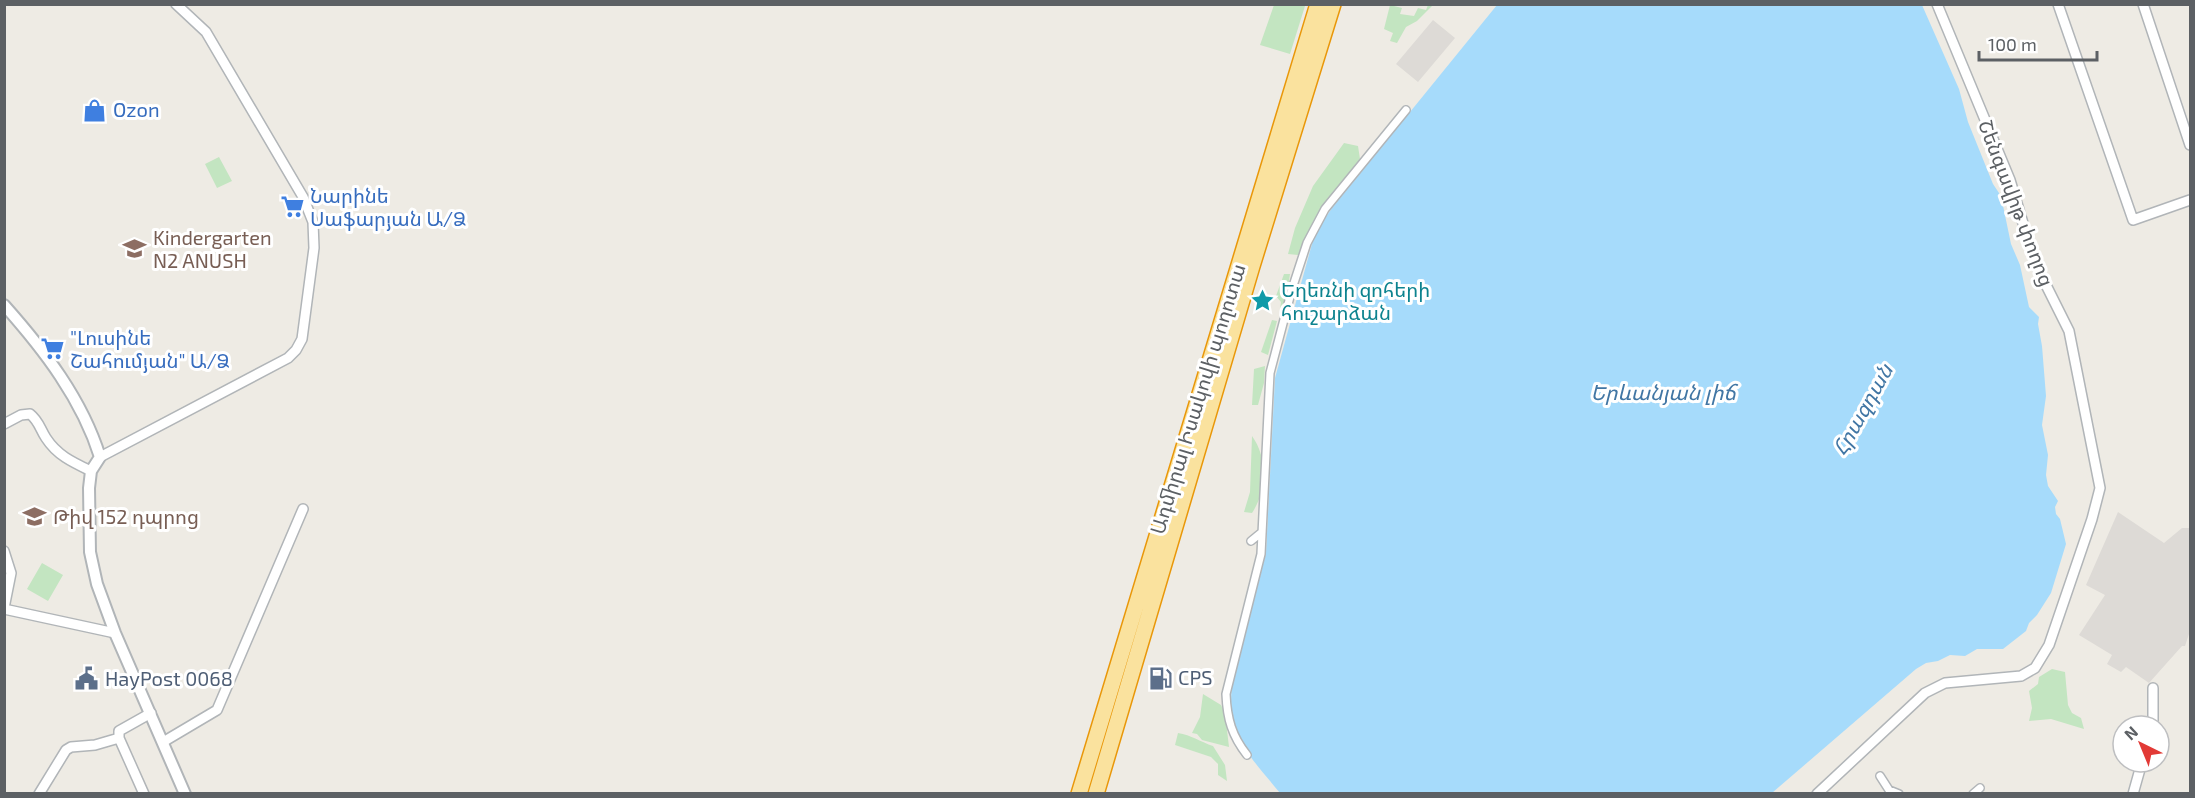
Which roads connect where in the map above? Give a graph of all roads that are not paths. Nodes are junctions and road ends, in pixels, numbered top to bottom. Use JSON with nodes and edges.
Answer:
{"nodes":[{"id":1,"x":176,"y":4,"type":"edge"},
{"id":2,"x":1318,"y":4,"type":"edge"},
{"id":3,"x":1333,"y":4,"type":"edge"},
{"id":4,"x":1936,"y":4,"type":"edge"},
{"id":5,"x":2058,"y":4,"type":"edge"},
{"id":6,"x":2143,"y":4,"type":"edge"},
{"id":7,"x":1406,"y":111,"type":"dead end"},
{"id":8,"x":2190,"y":145,"type":"edge"},
{"id":9,"x":2190,"y":200,"type":"edge"},
{"id":10,"x":4,"y":305,"type":"edge"},
{"id":11,"x":4,"y":424,"type":"edge"},
{"id":12,"x":100,"y":457,"type":"junction"},
{"id":13,"x":91,"y":471,"type":"junction"},
{"id":14,"x":303,"y":509,"type":"dead end"},
{"id":15,"x":1262,"y":532,"type":"junction"},
{"id":16,"x":1251,"y":541,"type":"dead end"},
{"id":17,"x":4,"y":551,"type":"edge"},
{"id":18,"x":4,"y":609,"type":"edge"},
{"id":19,"x":116,"y":633,"type":"junction"},
{"id":20,"x":2153,"y":688,"type":"dead end"},
{"id":21,"x":151,"y":713,"type":"junction"},
{"id":22,"x":2153,"y":714,"type":"edge"},
{"id":23,"x":119,"y":738,"type":"junction"},
{"id":24,"x":163,"y":742,"type":"junction"},
{"id":25,"x":1247,"y":756,"type":"dead end"},
{"id":26,"x":2139,"y":774,"type":"edge"},
{"id":27,"x":1880,"y":776,"type":"dead end"},
{"id":28,"x":1980,"y":788,"type":"dead end"},
{"id":29,"x":39,"y":794,"type":"edge"},
{"id":30,"x":144,"y":794,"type":"edge"},
{"id":31,"x":185,"y":794,"type":"edge"},
{"id":32,"x":1079,"y":794,"type":"edge"},
{"id":33,"x":1096,"y":794,"type":"edge"},
{"id":34,"x":1817,"y":794,"type":"edge"},
{"id":35,"x":1899,"y":794,"type":"edge"},
{"id":36,"x":1973,"y":794,"type":"edge"},
{"id":37,"x":2133,"y":794,"type":"edge"}],
"edges":[{"from":1,"to":12,"type":"street"},
{"from":2,"to":32,"type":"highway","name":"Ադմիրալ Իսակովի պողոտա"},
{"from":3,"to":33,"type":"highway","name":"Ադմիրալ Իսակովի պողոտա"},
{"from":4,"to":34,"type":"street","name":"Շենգավիթ փողոց"},
{"from":5,"to":9,"type":"street"},
{"from":6,"to":8,"type":"street"},
{"from":7,"to":15,"type":"street"},
{"from":10,"to":12,"type":"street"},
{"from":11,"to":13,"type":"street"},
{"from":12,"to":13,"type":"street"},
{"from":13,"to":19,"type":"street"},
{"from":14,"to":24,"type":"street"},
{"from":15,"to":16,"type":"street"},
{"from":15,"to":25,"type":"street"},
{"from":17,"to":18,"type":"street"},
{"from":18,"to":19,"type":"street"},
{"from":19,"to":21,"type":"street"},
{"from":20,"to":22,"type":"street"},
{"from":21,"to":23,"type":"street"},
{"from":21,"to":24,"type":"street"},
{"from":23,"to":29,"type":"street"},
{"from":23,"to":30,"type":"street"},
{"from":24,"to":31,"type":"street"},
{"from":26,"to":37,"type":"street"},
{"from":27,"to":35,"type":"street"},
{"from":28,"to":36,"type":"street"}]}
